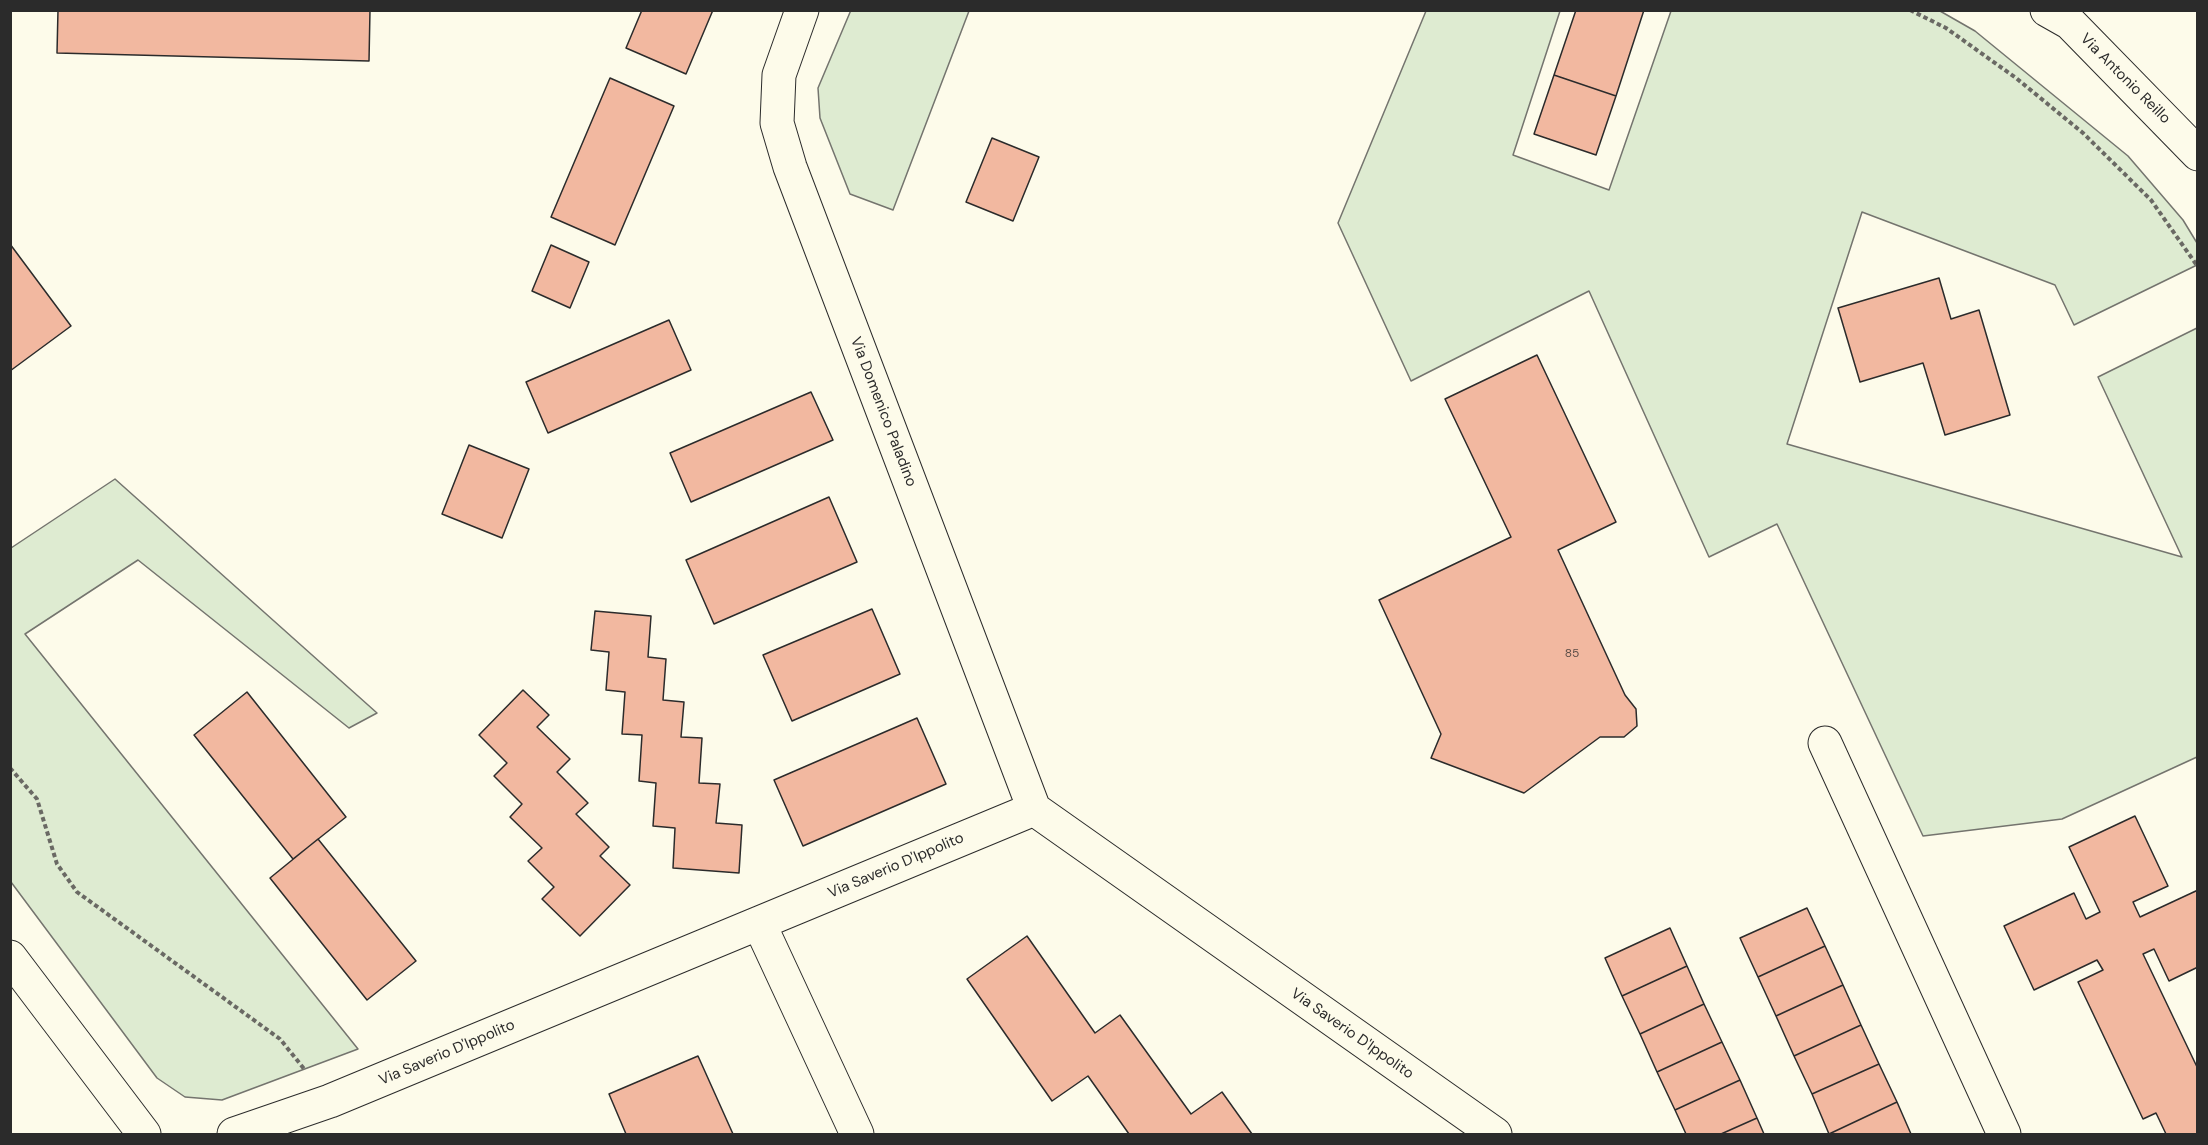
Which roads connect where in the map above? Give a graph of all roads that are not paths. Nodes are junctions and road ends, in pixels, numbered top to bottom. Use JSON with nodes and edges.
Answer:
{"nodes":[{"id":1,"x":802,"y":10,"type":"edge"},
{"id":2,"x":2047,"y":10,"type":"edge"},
{"id":3,"x":2198,"y":154,"type":"edge"},
{"id":4,"x":1825,"y":744,"type":"dead end"},
{"id":5,"x":1034,"y":809,"type":"junction"},
{"id":6,"x":759,"y":923,"type":"junction"},
{"id":7,"x":10,"y":957,"type":"edge"},
{"id":8,"x":144,"y":1134,"type":"edge"},
{"id":9,"x":234,"y":1134,"type":"edge"},
{"id":10,"x":858,"y":1134,"type":"edge"},
{"id":11,"x":1494,"y":1134,"type":"edge"},
{"id":12,"x":2004,"y":1134,"type":"edge"}],
"edges":[{"from":1,"to":5,"type":"street","name":"Via Domenico Paladino"},
{"from":2,"to":3,"type":"street","name":"Via Antonio Reillo"},
{"from":4,"to":12,"type":"street"},
{"from":5,"to":6,"type":"street","name":"Via Saverio D'Ippolito"},
{"from":5,"to":11,"type":"street","name":"Via Saverio D'Ippolito"},
{"from":6,"to":9,"type":"street","name":"Via Saverio D'Ippolito"},
{"from":6,"to":10,"type":"street"},
{"from":7,"to":8,"type":"street"}]}
